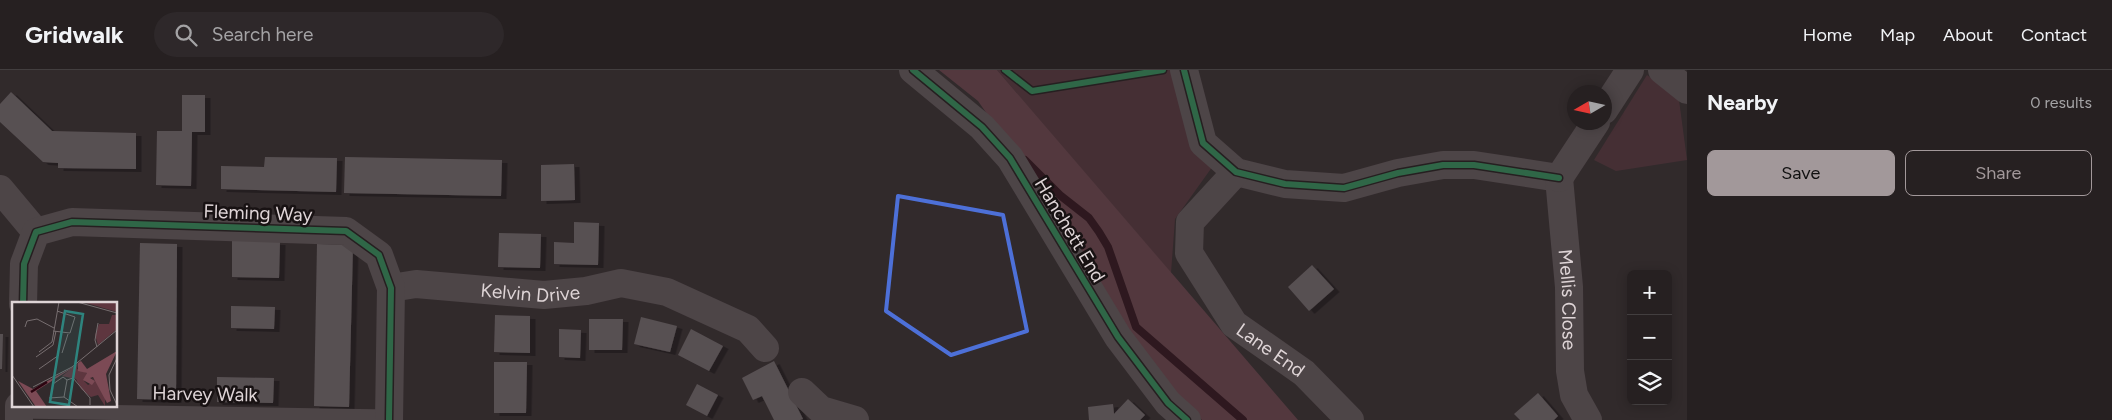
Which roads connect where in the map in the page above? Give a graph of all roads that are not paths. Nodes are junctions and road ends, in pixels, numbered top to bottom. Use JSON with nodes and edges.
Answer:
{"nodes":[{"id":1,"x":913,"y":70,"type":"edge"},
{"id":2,"x":1184,"y":70,"type":"edge"},
{"id":3,"x":1630,"y":70,"type":"edge"},
{"id":4,"x":1662,"y":70,"type":"edge"},
{"id":5,"x":1687,"y":90,"type":"edge"},
{"id":6,"x":1612,"y":98,"type":"edge"},
{"id":7,"x":1591,"y":130,"type":"edge"},
{"id":8,"x":1236,"y":172,"type":"junction"},
{"id":9,"x":1559,"y":178,"type":"junction"},
{"id":10,"x":0,"y":189,"type":"edge"},
{"id":11,"x":36,"y":232,"type":"junction"},
{"id":12,"x":391,"y":288,"type":"junction"},
{"id":13,"x":22,"y":302,"type":"edge"},
{"id":14,"x":765,"y":348,"type":"dead end"},
{"id":15,"x":802,"y":392,"type":"dead end"},
{"id":16,"x":19,"y":412,"type":"edge"},
{"id":17,"x":389,"y":418,"type":"edge"},
{"id":18,"x":855,"y":420,"type":"edge"},
{"id":19,"x":1187,"y":420,"type":"edge"},
{"id":20,"x":1350,"y":420,"type":"edge"},
{"id":21,"x":1588,"y":420,"type":"edge"}],
"edges":[{"from":1,"to":19,"type":"street","name":"Hanchett End"},
{"from":2,"to":8,"type":"street"},
{"from":3,"to":6,"type":"street"},
{"from":4,"to":5,"type":"street"},
{"from":7,"to":9,"type":"street"},
{"from":8,"to":9,"type":"street"},
{"from":8,"to":20,"type":"street","name":"Lane End"},
{"from":9,"to":21,"type":"street","name":"Mellis Close"},
{"from":10,"to":11,"type":"street"},
{"from":11,"to":12,"type":"street","name":"Fleming Way"},
{"from":11,"to":13,"type":"street"},
{"from":12,"to":14,"type":"street","name":"Kelvin Drive"},
{"from":12,"to":17,"type":"street","name":"Fleming Way"},
{"from":15,"to":18,"type":"street"},
{"from":16,"to":17,"type":"lane","name":"Harvey Walk"}]}
